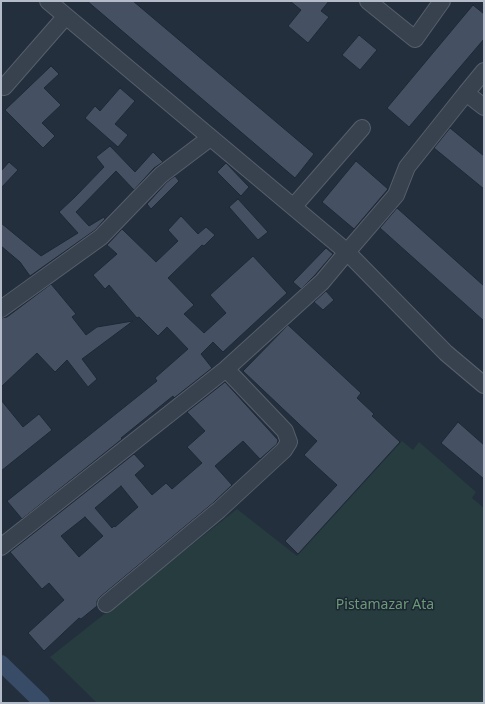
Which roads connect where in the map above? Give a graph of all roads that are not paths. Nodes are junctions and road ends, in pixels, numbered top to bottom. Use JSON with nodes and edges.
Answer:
{"nodes":[{"id":1,"x":48,"y":1,"type":"edge"},
{"id":2,"x":368,"y":1,"type":"edge"},
{"id":3,"x":442,"y":1,"type":"edge"},
{"id":4,"x":66,"y":16,"type":"junction"},
{"id":5,"x":484,"y":71,"type":"edge"},
{"id":6,"x":2,"y":87,"type":"edge"},
{"id":7,"x":466,"y":93,"type":"junction"},
{"id":8,"x":484,"y":107,"type":"edge"},
{"id":9,"x":362,"y":128,"type":"dead end"},
{"id":10,"x":210,"y":138,"type":"junction"},
{"id":11,"x":294,"y":206,"type":"junction"},
{"id":12,"x":347,"y":252,"type":"junction"},
{"id":13,"x":1,"y":309,"type":"edge"},
{"id":14,"x":226,"y":369,"type":"junction"},
{"id":15,"x":484,"y":385,"type":"edge"},
{"id":16,"x":1,"y":548,"type":"edge"},
{"id":17,"x":106,"y":604,"type":"dead end"}],
"edges":[{"from":1,"to":4,"type":"street"},
{"from":2,"to":3,"type":"street"},
{"from":4,"to":6,"type":"street"},
{"from":4,"to":10,"type":"street"},
{"from":5,"to":7,"type":"street"},
{"from":7,"to":8,"type":"street"},
{"from":7,"to":12,"type":"street"},
{"from":9,"to":11,"type":"street"},
{"from":10,"to":11,"type":"street"},
{"from":10,"to":13,"type":"street"},
{"from":11,"to":12,"type":"street"},
{"from":12,"to":14,"type":"street"},
{"from":12,"to":15,"type":"street"},
{"from":14,"to":16,"type":"street"},
{"from":14,"to":17,"type":"street"}]}
